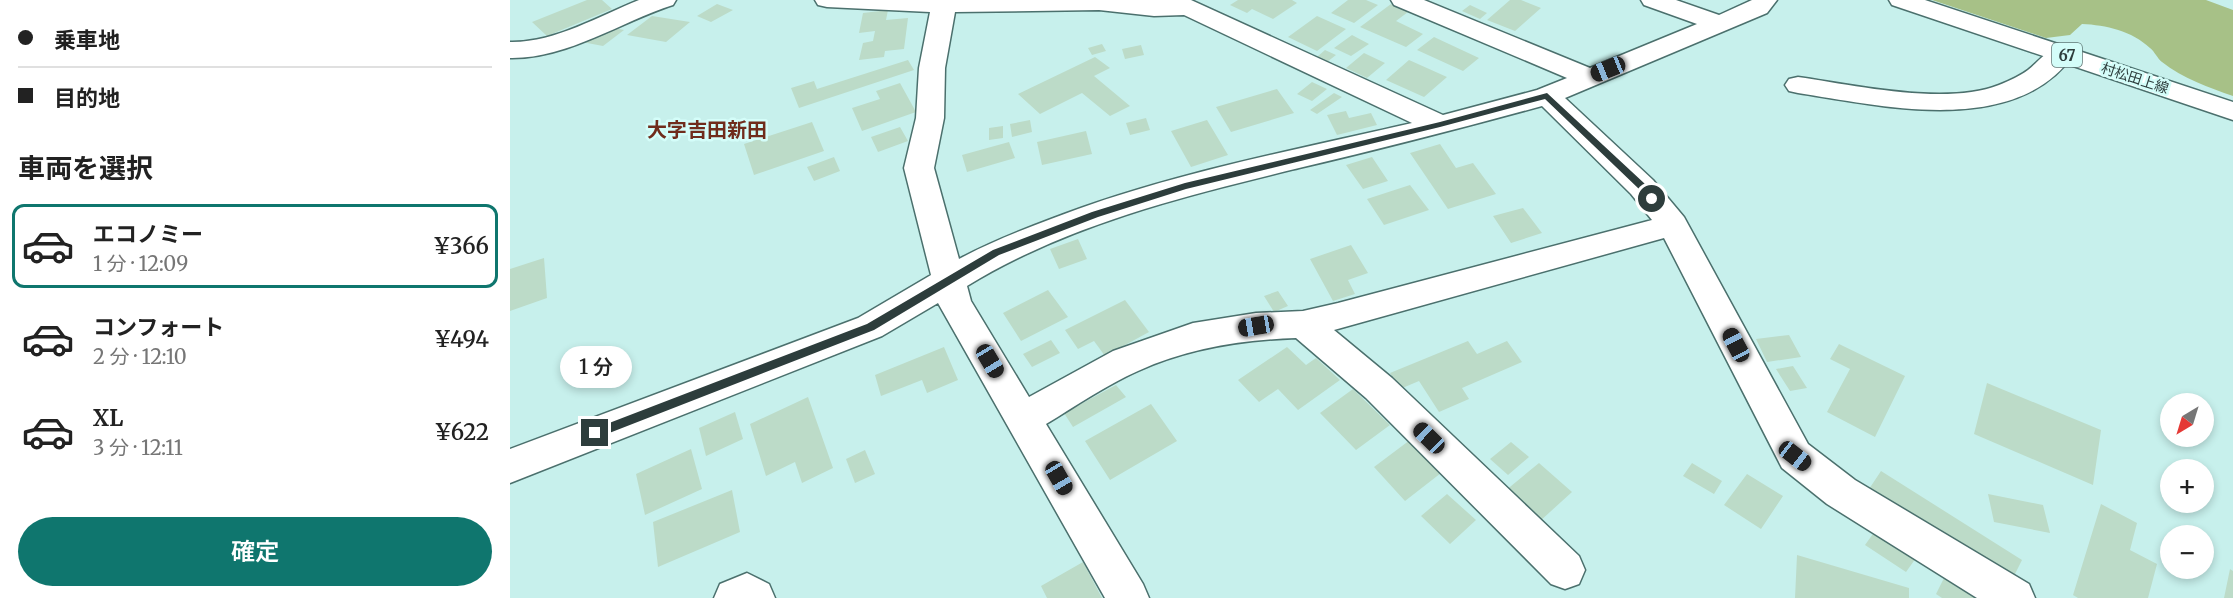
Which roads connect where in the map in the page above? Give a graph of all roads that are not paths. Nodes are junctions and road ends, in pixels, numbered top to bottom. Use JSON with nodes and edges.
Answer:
{"nodes":[{"id":1,"x":664,"y":0,"type":"edge"},
{"id":2,"x":827,"y":0,"type":"edge"},
{"id":3,"x":1403,"y":0,"type":"edge"},
{"id":4,"x":1653,"y":0,"type":"edge"},
{"id":5,"x":1765,"y":0,"type":"edge"},
{"id":6,"x":1900,"y":0,"type":"edge"},
{"id":7,"x":944,"y":3,"type":"edge"},
{"id":8,"x":1180,"y":4,"type":"edge"},
{"id":9,"x":1720,"y":24,"type":"junction"},
{"id":10,"x":510,"y":50,"type":"edge"},
{"id":11,"x":2061,"y":54,"type":"junction"},
{"id":12,"x":1588,"y":77,"type":"junction"},
{"id":13,"x":1798,"y":85,"type":"dead end"},
{"id":14,"x":1547,"y":96,"type":"junction"},
{"id":15,"x":2233,"y":111,"type":"edge"},
{"id":16,"x":1440,"y":125,"type":"junction"},
{"id":17,"x":1673,"y":225,"type":"junction"},
{"id":18,"x":949,"y":282,"type":"junction"},
{"id":19,"x":1303,"y":324,"type":"junction"},
{"id":20,"x":1024,"y":418,"type":"junction"},
{"id":21,"x":510,"y":466,"type":"edge"},
{"id":22,"x":1565,"y":570,"type":"dead end"},
{"id":23,"x":735,"y":598,"type":"edge"},
{"id":24,"x":754,"y":598,"type":"edge"},
{"id":25,"x":1128,"y":598,"type":"edge"},
{"id":26,"x":2014,"y":598,"type":"edge"}],
"edges":[{"from":1,"to":10,"type":"street"},
{"from":2,"to":7,"type":"street"},
{"from":3,"to":12,"type":"street"},
{"from":4,"to":9,"type":"street"},
{"from":5,"to":9,"type":"street"},
{"from":6,"to":11,"type":"street","name":"村松田上線","number":"67"},
{"from":7,"to":8,"type":"street"},
{"from":7,"to":18,"type":"street"},
{"from":8,"to":16,"type":"street"},
{"from":9,"to":12,"type":"street"},
{"from":11,"to":13,"type":"street"},
{"from":11,"to":15,"type":"street","name":"村松田上線","number":"67"},
{"from":12,"to":14,"type":"street"},
{"from":14,"to":16,"type":"street"},
{"from":14,"to":17,"type":"street"},
{"from":16,"to":18,"type":"street"},
{"from":17,"to":19,"type":"street"},
{"from":17,"to":26,"type":"street"},
{"from":18,"to":20,"type":"street"},
{"from":18,"to":21,"type":"street"},
{"from":19,"to":20,"type":"street"},
{"from":19,"to":22,"type":"street"},
{"from":20,"to":25,"type":"street"},
{"from":23,"to":24,"type":"street"}]}
